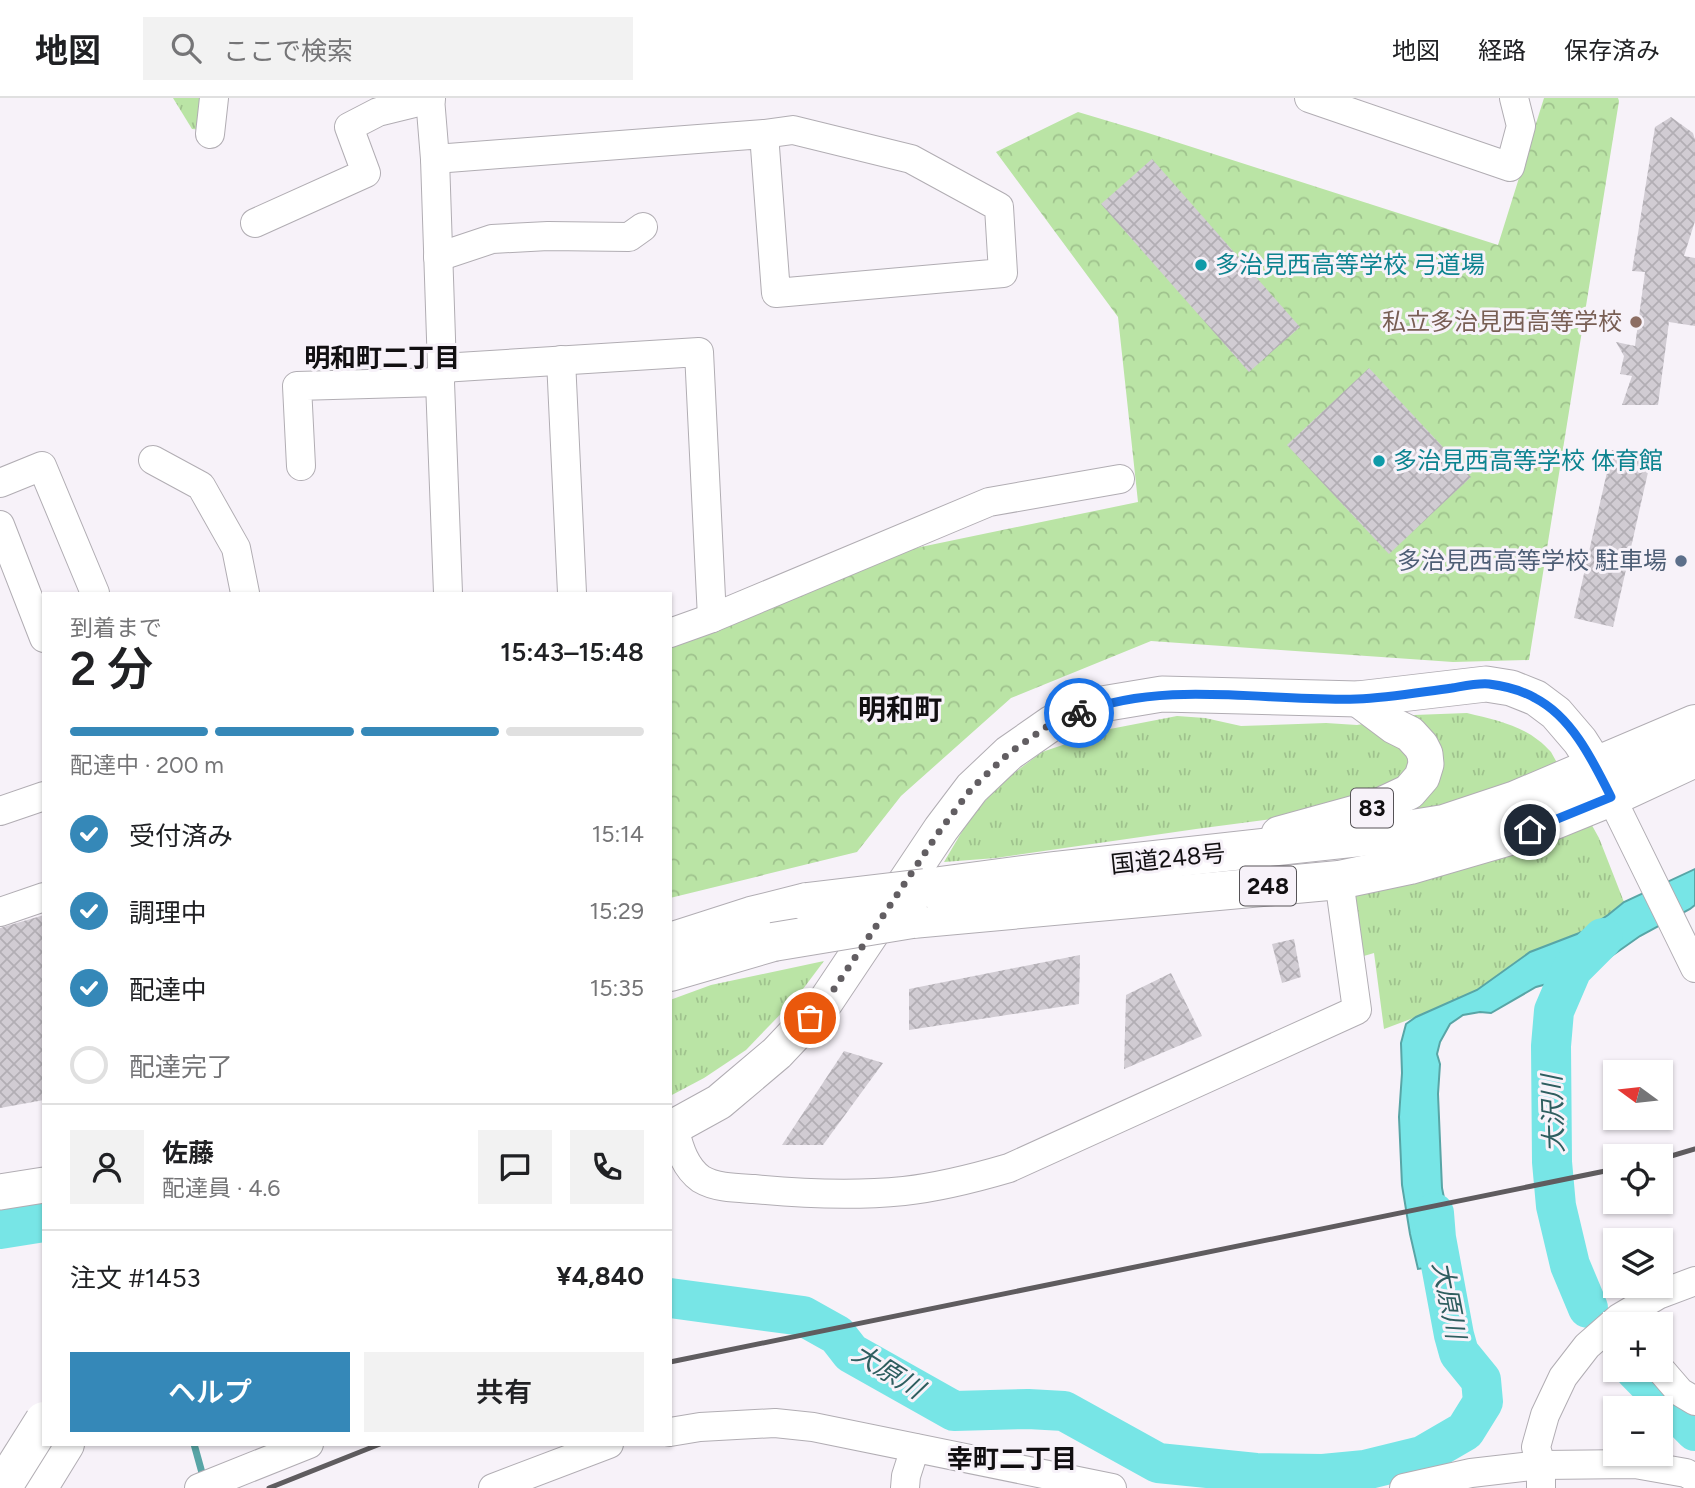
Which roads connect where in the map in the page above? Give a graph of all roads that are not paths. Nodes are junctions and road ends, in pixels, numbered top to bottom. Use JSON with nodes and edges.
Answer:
{"nodes":[{"id":1,"x":214,"y":98,"type":"edge"},
{"id":2,"x":1309,"y":98,"type":"edge"},
{"id":3,"x":1514,"y":98,"type":"edge"},
{"id":4,"x":431,"y":99,"type":"edge"},
{"id":5,"x":210,"y":134,"type":"dead end"},
{"id":6,"x":764,"y":134,"type":"junction"},
{"id":7,"x":435,"y":159,"type":"junction"},
{"id":8,"x":255,"y":223,"type":"dead end"},
{"id":9,"x":643,"y":227,"type":"dead end"},
{"id":10,"x":438,"y":257,"type":"junction"},
{"id":11,"x":561,"y":360,"type":"junction"},
{"id":12,"x":441,"y":375,"type":"junction"},
{"id":13,"x":153,"y":460,"type":"dead end"},
{"id":14,"x":301,"y":466,"type":"dead end"},
{"id":15,"x":1120,"y":479,"type":"dead end"},
{"id":16,"x":0,"y":483,"type":"edge"},
{"id":17,"x":0,"y":525,"type":"edge"},
{"id":18,"x":95,"y":592,"type":"edge"},
{"id":19,"x":245,"y":592,"type":"edge"},
{"id":20,"x":448,"y":592,"type":"edge"},
{"id":21,"x":572,"y":592,"type":"edge"},
{"id":22,"x":712,"y":618,"type":"junction"},
{"id":23,"x":672,"y":632,"type":"edge"},
{"id":24,"x":42,"y":633,"type":"edge"},
{"id":25,"x":1359,"y":699,"type":"junction"},
{"id":26,"x":1695,"y":724,"type":"edge"},
{"id":27,"x":1695,"y":758,"type":"edge"},
{"id":28,"x":1603,"y":781,"type":"junction"},
{"id":29,"x":42,"y":797,"type":"edge"},
{"id":30,"x":0,"y":811,"type":"edge"},
{"id":31,"x":1208,"y":855,"type":"junction"},
{"id":32,"x":1339,"y":880,"type":"junction"},
{"id":33,"x":42,"y":898,"type":"edge"},
{"id":34,"x":919,"y":903,"type":"junction"},
{"id":35,"x":0,"y":912,"type":"edge"},
{"id":36,"x":672,"y":941,"type":"edge"},
{"id":37,"x":1695,"y":968,"type":"edge"},
{"id":38,"x":672,"y":971,"type":"edge"},
{"id":39,"x":672,"y":1128,"type":"edge"},
{"id":40,"x":42,"y":1185,"type":"edge"},
{"id":41,"x":0,"y":1192,"type":"edge"},
{"id":42,"x":1695,"y":1281,"type":"edge"},
{"id":43,"x":1639,"y":1312,"type":"edge"},
{"id":44,"x":1603,"y":1332,"type":"edge"},
{"id":45,"x":1671,"y":1382,"type":"edge"},
{"id":46,"x":1695,"y":1401,"type":"edge"},
{"id":47,"x":42,"y":1424,"type":"edge"},
{"id":48,"x":672,"y":1432,"type":"edge"},
{"id":49,"x":64,"y":1446,"type":"edge"},
{"id":50,"x":304,"y":1446,"type":"edge"},
{"id":51,"x":604,"y":1446,"type":"edge"},
{"id":52,"x":915,"y":1448,"type":"junction"},
{"id":53,"x":0,"y":1455,"type":"edge"},
{"id":54,"x":1541,"y":1477,"type":"edge"},
{"id":55,"x":1695,"y":1478,"type":"edge"},
{"id":56,"x":2,"y":1488,"type":"edge"},
{"id":57,"x":15,"y":1488,"type":"edge"},
{"id":58,"x":38,"y":1488,"type":"edge"},
{"id":59,"x":199,"y":1488,"type":"edge"},
{"id":60,"x":493,"y":1488,"type":"edge"},
{"id":61,"x":905,"y":1488,"type":"edge"},
{"id":62,"x":1112,"y":1488,"type":"edge"},
{"id":63,"x":1404,"y":1488,"type":"edge"}],
"edges":[{"from":1,"to":5,"type":"street"},
{"from":2,"to":3,"type":"street"},
{"from":4,"to":7,"type":"street"},
{"from":4,"to":8,"type":"street"},
{"from":6,"to":6,"type":"street"},
{"from":6,"to":7,"type":"street"},
{"from":7,"to":10,"type":"street"},
{"from":9,"to":10,"type":"street"},
{"from":10,"to":12,"type":"street"},
{"from":11,"to":12,"type":"street"},
{"from":11,"to":21,"type":"street"},
{"from":11,"to":22,"type":"street"},
{"from":12,"to":14,"type":"street"},
{"from":12,"to":20,"type":"street"},
{"from":13,"to":19,"type":"street"},
{"from":15,"to":22,"type":"street"},
{"from":16,"to":18,"type":"street"},
{"from":17,"to":24,"type":"street"},
{"from":22,"to":23,"type":"street"},
{"from":25,"to":28,"type":"main road"},
{"from":25,"to":31,"type":"main road","number":"83"},
{"from":25,"to":39,"type":"main road"},
{"from":26,"to":28,"type":"highway","name":"国道248号","number":"248"},
{"from":27,"to":28,"type":"highway","name":"国道248号","number":"248"},
{"from":28,"to":31,"type":"highway","name":"国道248号","number":"248"},
{"from":28,"to":32,"type":"highway","name":"国道248号","number":"248"},
{"from":28,"to":37,"type":"street"},
{"from":29,"to":30,"type":"street"},
{"from":31,"to":34,"type":"highway","name":"国道248号","number":"248"},
{"from":32,"to":34,"type":"highway","name":"国道248号","number":"248"},
{"from":32,"to":39,"type":"street"},
{"from":33,"to":35,"type":"street"},
{"from":34,"to":36,"type":"highway","name":"国道248号","number":"248","bridge":true},
{"from":34,"to":38,"type":"highway","name":"国道248号","number":"248","bridge":true},
{"from":40,"to":41,"type":"main road"},
{"from":42,"to":43,"type":"street"},
{"from":44,"to":54,"type":"street"},
{"from":45,"to":46,"type":"street"},
{"from":47,"to":56,"type":"highway","bridge":true},
{"from":48,"to":52,"type":"street"},
{"from":49,"to":58,"type":"highway"},
{"from":50,"to":59,"type":"street"},
{"from":51,"to":60,"type":"street"},
{"from":52,"to":61,"type":"street"},
{"from":52,"to":62,"type":"street"},
{"from":53,"to":57,"type":"street"},
{"from":54,"to":55,"type":"street"},
{"from":54,"to":63,"type":"street"}]}
